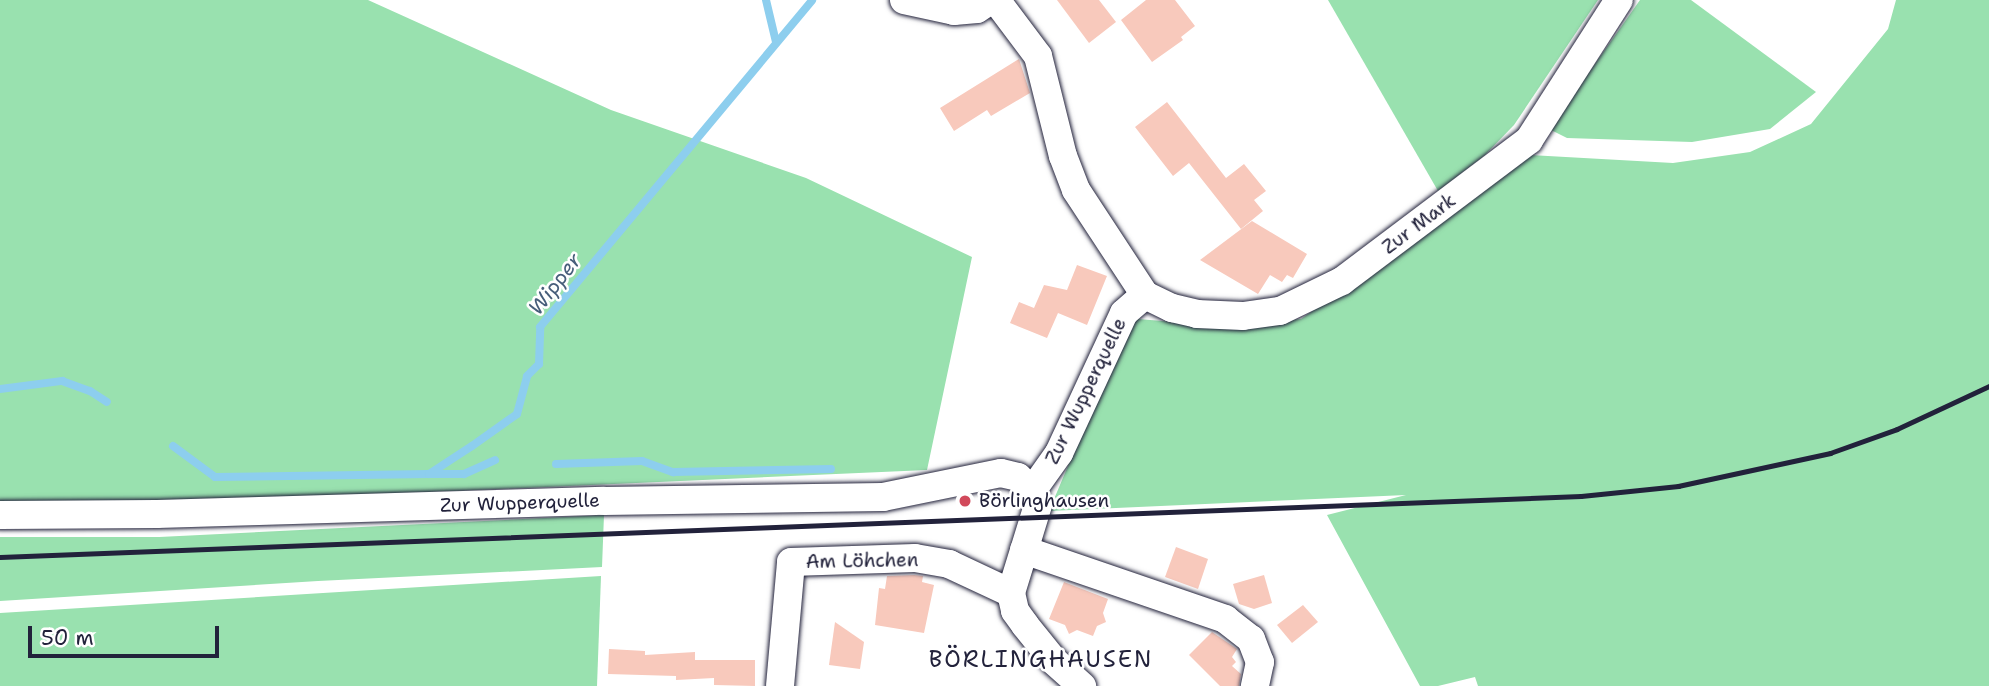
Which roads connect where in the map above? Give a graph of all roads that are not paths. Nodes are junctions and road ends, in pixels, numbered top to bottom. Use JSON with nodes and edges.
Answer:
{"nodes":[{"id":1,"x":904,"y":0,"type":"edge"},
{"id":2,"x":994,"y":0,"type":"edge"},
{"id":3,"x":1619,"y":0,"type":"edge"},
{"id":4,"x":1145,"y":295,"type":"junction"},
{"id":5,"x":1032,"y":491,"type":"junction"},
{"id":6,"x":0,"y":515,"type":"edge"},
{"id":7,"x":1024,"y":550,"type":"junction"},
{"id":8,"x":1011,"y":593,"type":"junction"},
{"id":9,"x":780,"y":686,"type":"edge"},
{"id":10,"x":1082,"y":686,"type":"edge"},
{"id":11,"x":1255,"y":686,"type":"edge"}],
"edges":[{"from":1,"to":2,"type":"street"},
{"from":2,"to":4,"type":"street"},
{"from":3,"to":4,"type":"street","name":"Zur Mark"},
{"from":4,"to":5,"type":"street","name":"Zur Wupperquelle"},
{"from":5,"to":6,"type":"street","name":"Zur Wupperquelle"},
{"from":5,"to":7,"type":"street"},
{"from":7,"to":8,"type":"street"},
{"from":7,"to":11,"type":"street"},
{"from":8,"to":9,"type":"street","name":"Am Löhchen"},
{"from":8,"to":10,"type":"street"}]}
